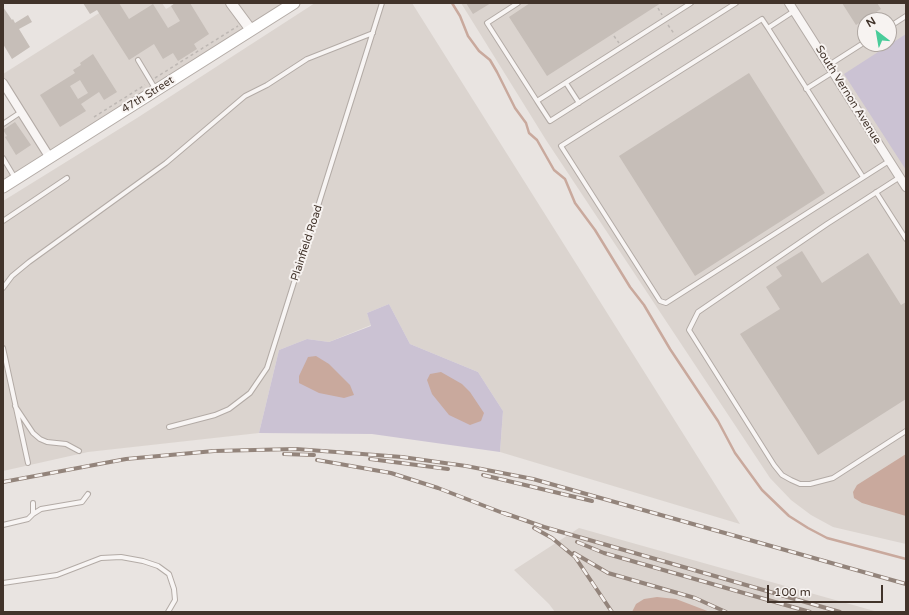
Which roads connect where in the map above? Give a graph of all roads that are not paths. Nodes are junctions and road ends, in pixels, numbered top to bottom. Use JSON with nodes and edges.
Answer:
{"nodes":[{"id":1,"x":231,"y":3,"type":"edge"},
{"id":2,"x":294,"y":3,"type":"edge"},
{"id":3,"x":382,"y":3,"type":"edge"},
{"id":4,"x":518,"y":3,"type":"edge"},
{"id":5,"x":692,"y":3,"type":"edge"},
{"id":6,"x":736,"y":3,"type":"edge"},
{"id":7,"x":789,"y":3,"type":"edge"},
{"id":8,"x":728,"y":5,"type":"edge"},
{"id":9,"x":794,"y":11,"type":"junction"},
{"id":10,"x":906,"y":16,"type":"edge"},
{"id":11,"x":897,"y":22,"type":"edge"},
{"id":12,"x":248,"y":26,"type":"junction"},
{"id":13,"x":768,"y":28,"type":"junction"},
{"id":14,"x":373,"y":33,"type":"junction"},
{"id":15,"x":857,"y":48,"type":"edge"},
{"id":16,"x":138,"y":60,"type":"dead end"},
{"id":17,"x":831,"y":68,"type":"junction"},
{"id":18,"x":3,"y":83,"type":"edge"},
{"id":19,"x":566,"y":83,"type":"junction"},
{"id":20,"x":153,"y":86,"type":"junction"},
{"id":21,"x":806,"y":88,"type":"junction"},
{"id":22,"x":537,"y":101,"type":"junction"},
{"id":23,"x":579,"y":103,"type":"junction"},
{"id":24,"x":21,"y":111,"type":"junction"},
{"id":25,"x":3,"y":124,"type":"edge"},
{"id":26,"x":3,"y":158,"type":"edge"},
{"id":27,"x":50,"y":158,"type":"junction"},
{"id":28,"x":889,"y":161,"type":"junction"},
{"id":29,"x":863,"y":177,"type":"junction"},
{"id":30,"x":900,"y":177,"type":"junction"},
{"id":31,"x":67,"y":178,"type":"dead end"},
{"id":32,"x":16,"y":179,"type":"junction"},
{"id":33,"x":906,"y":186,"type":"edge"},
{"id":34,"x":3,"y":187,"type":"edge"},
{"id":35,"x":876,"y":192,"type":"junction"},
{"id":36,"x":3,"y":221,"type":"edge"},
{"id":37,"x":906,"y":239,"type":"edge"},
{"id":38,"x":3,"y":288,"type":"edge"},
{"id":39,"x":3,"y":348,"type":"edge"},
{"id":40,"x":14,"y":403,"type":"junction"},
{"id":41,"x":169,"y":427,"type":"dead end"},
{"id":42,"x":906,"y":431,"type":"edge"},
{"id":43,"x":79,"y":451,"type":"dead end"},
{"id":44,"x":28,"y":463,"type":"dead end"},
{"id":45,"x":88,"y":494,"type":"dead end"},
{"id":46,"x":34,"y":503,"type":"dead end"},
{"id":47,"x":33,"y":514,"type":"junction"},
{"id":48,"x":3,"y":525,"type":"edge"},
{"id":49,"x":3,"y":583,"type":"edge"},
{"id":50,"x":168,"y":612,"type":"edge"}],
"edges":[{"from":1,"to":12,"type":"street"},
{"from":2,"to":12,"type":"main road","name":"47th Street"},
{"from":3,"to":14,"type":"lane","name":"Plainfield Road"},
{"from":4,"to":22,"type":"lane"},
{"from":5,"to":19,"type":"lane"},
{"from":6,"to":8,"type":"lane"},
{"from":7,"to":9,"type":"street","name":"South Vernon Avenue"},
{"from":8,"to":23,"type":"lane"},
{"from":9,"to":13,"type":"lane"},
{"from":9,"to":17,"type":"street","name":"South Vernon Avenue"},
{"from":10,"to":11,"type":"lane"},
{"from":12,"to":20,"type":"main road","name":"47th Street"},
{"from":13,"to":21,"type":"lane"},
{"from":13,"to":29,"type":"lane"},
{"from":14,"to":38,"type":"lane"},
{"from":14,"to":41,"type":"lane","name":"Plainfield Road"},
{"from":15,"to":17,"type":"lane"},
{"from":16,"to":20,"type":"lane"},
{"from":17,"to":21,"type":"lane"},
{"from":17,"to":28,"type":"street","name":"South Vernon Avenue"},
{"from":18,"to":24,"type":"street"},
{"from":19,"to":22,"type":"lane"},
{"from":19,"to":23,"type":"lane"},
{"from":20,"to":27,"type":"main road","name":"47th Street"},
{"from":21,"to":29,"type":"lane"},
{"from":22,"to":23,"type":"lane"},
{"from":24,"to":25,"type":"lane"},
{"from":24,"to":27,"type":"street"},
{"from":26,"to":32,"type":"lane"},
{"from":27,"to":32,"type":"main road","name":"47th Street"},
{"from":28,"to":29,"type":"lane"},
{"from":28,"to":30,"type":"street","name":"South Vernon Avenue"},
{"from":30,"to":33,"type":"street","name":"South Vernon Avenue"},
{"from":30,"to":35,"type":"lane"},
{"from":31,"to":36,"type":"lane"},
{"from":32,"to":34,"type":"main road","name":"47th Street"},
{"from":35,"to":37,"type":"lane"},
{"from":35,"to":42,"type":"lane"},
{"from":39,"to":40,"type":"lane"},
{"from":40,"to":43,"type":"lane"},
{"from":40,"to":44,"type":"lane"},
{"from":45,"to":47,"type":"lane"},
{"from":46,"to":47,"type":"lane"},
{"from":47,"to":48,"type":"lane"},
{"from":49,"to":50,"type":"lane"}]}
